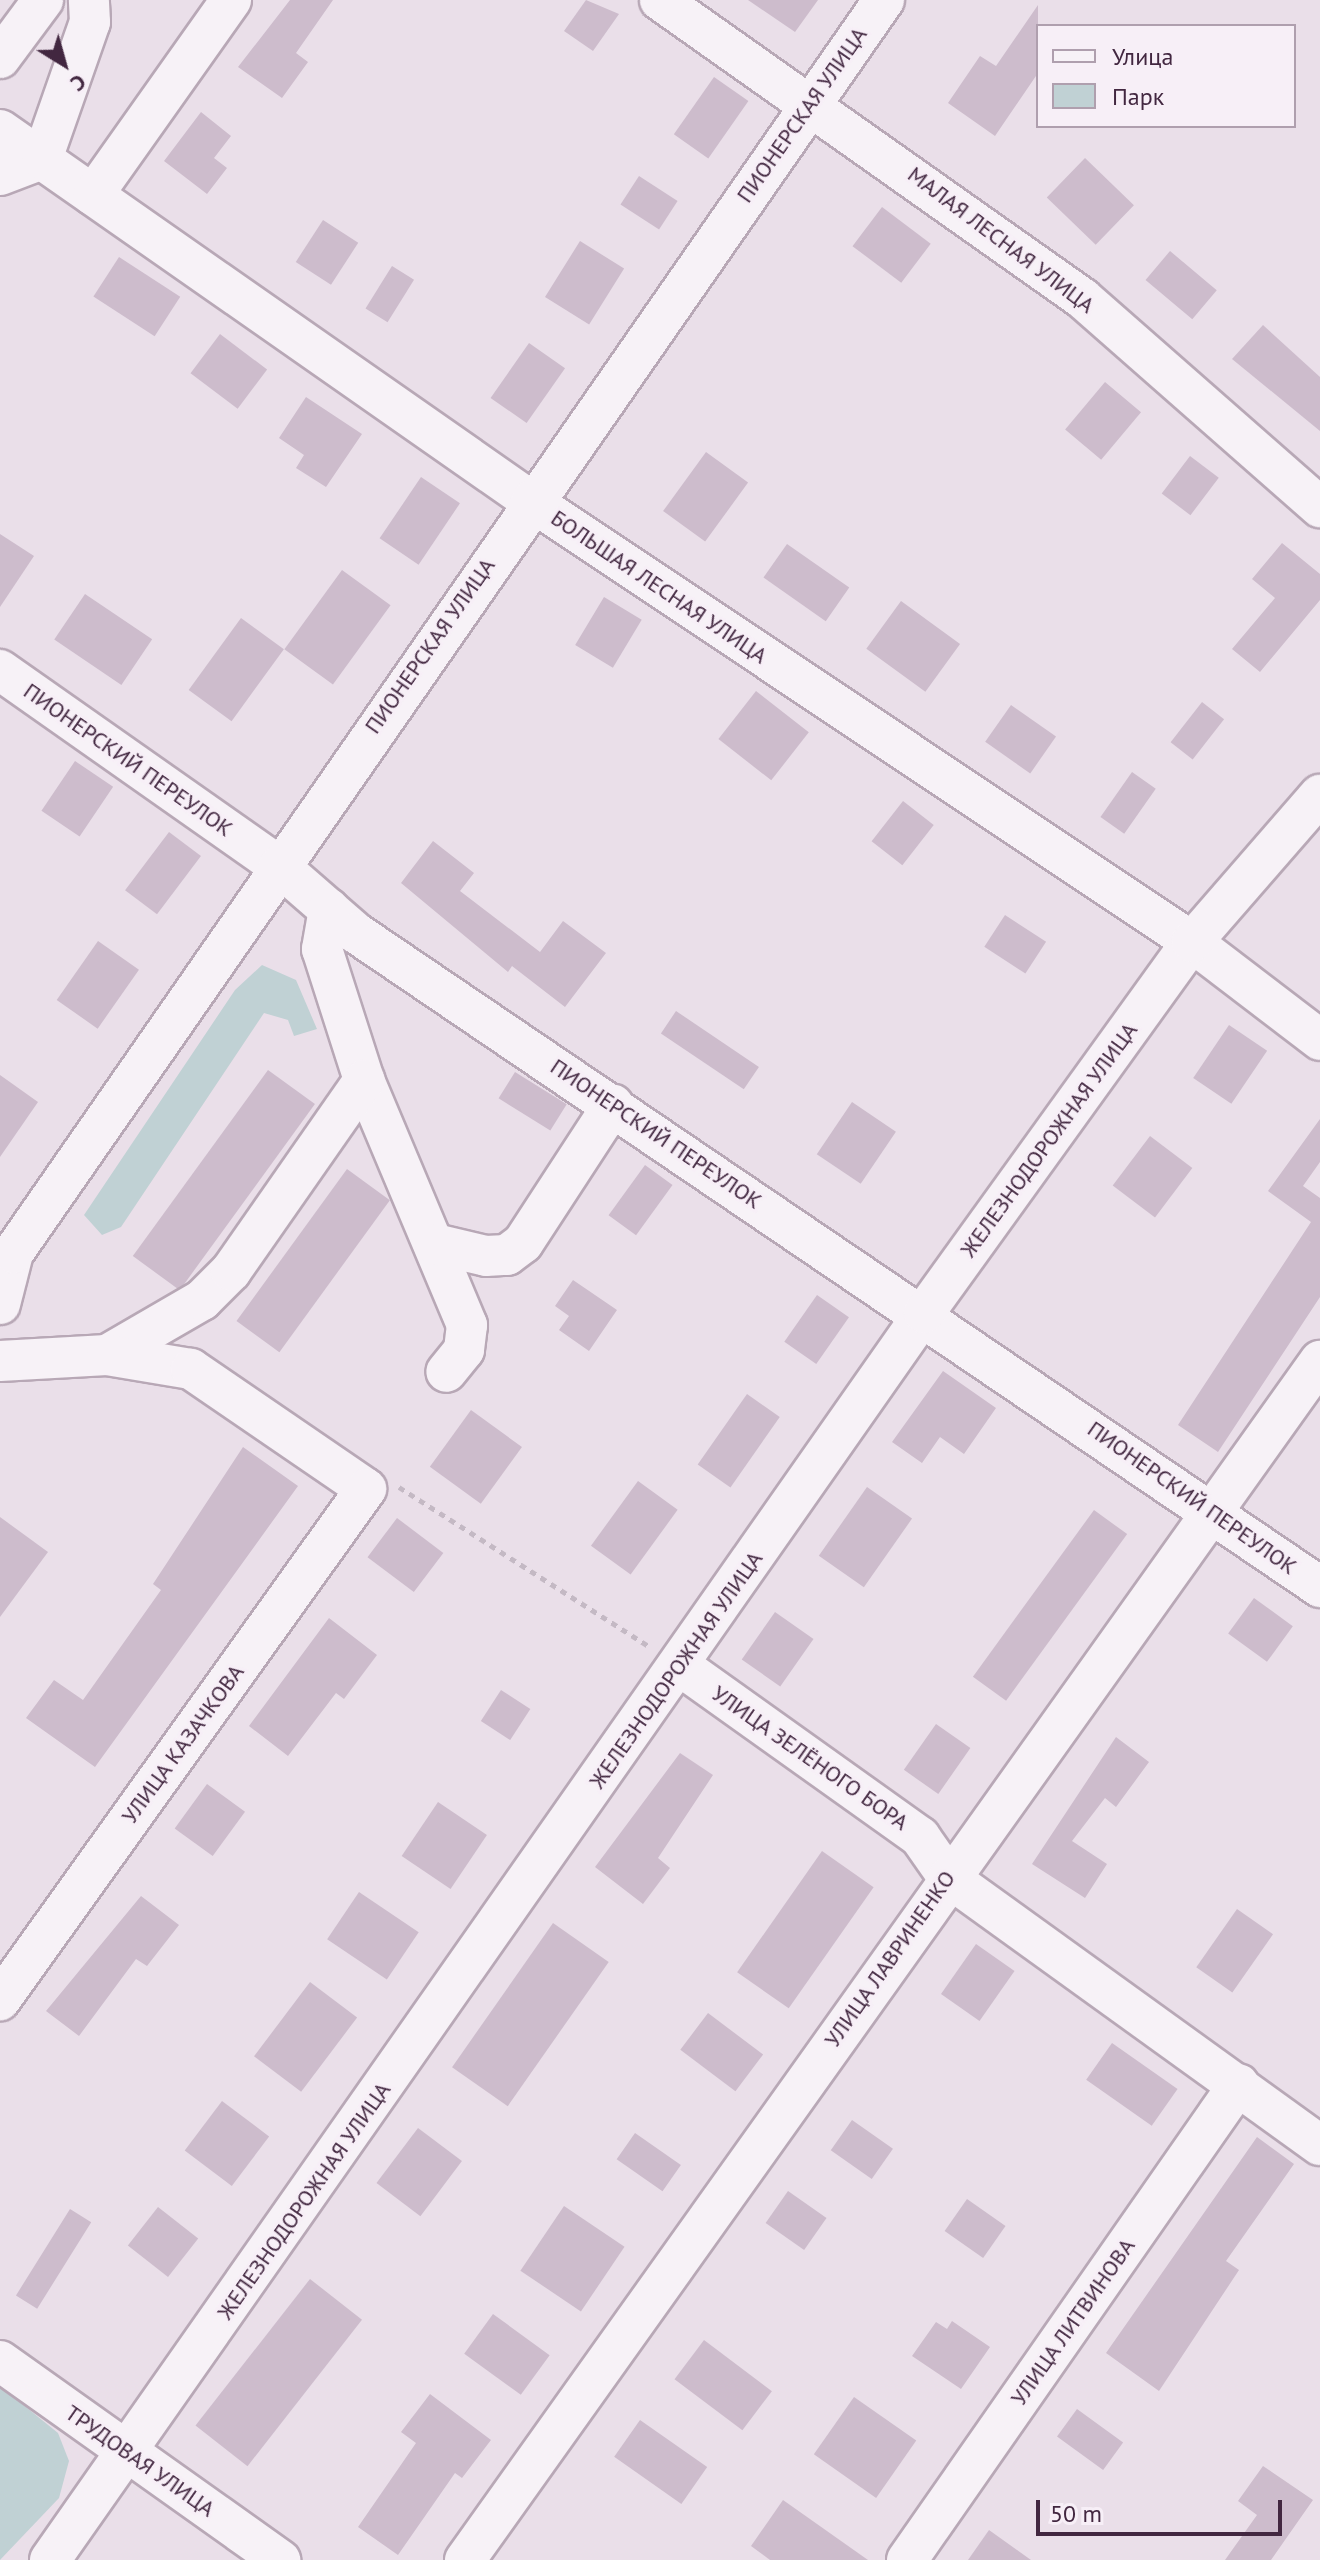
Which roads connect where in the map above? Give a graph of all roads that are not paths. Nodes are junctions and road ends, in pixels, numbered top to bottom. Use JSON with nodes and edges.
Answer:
{"nodes":[{"id":1,"x":43,"y":0,"type":"edge"},
{"id":2,"x":89,"y":0,"type":"edge"},
{"id":3,"x":231,"y":0,"type":"edge"},
{"id":4,"x":660,"y":0,"type":"edge"},
{"id":5,"x":884,"y":0,"type":"edge"},
{"id":6,"x":0,"y":58,"type":"edge"},
{"id":7,"x":811,"y":101,"type":"junction"},
{"id":8,"x":0,"y":130,"type":"edge"},
{"id":9,"x":42,"y":159,"type":"junction"},
{"id":10,"x":0,"y":175,"type":"edge"},
{"id":11,"x":93,"y":195,"type":"junction"},
{"id":12,"x":531,"y":501,"type":"junction"},
{"id":13,"x":1320,"y":507,"type":"edge"},
{"id":14,"x":0,"y":670,"type":"edge"},
{"id":15,"x":1320,"y":795,"type":"edge"},
{"id":16,"x":279,"y":866,"type":"junction"},
{"id":17,"x":329,"y":909,"type":"junction"},
{"id":18,"x":1192,"y":942,"type":"junction"},
{"id":19,"x":1320,"y":1040,"type":"edge"},
{"id":20,"x":364,"y":1080,"type":"junction"},
{"id":21,"x":613,"y":1105,"type":"junction"},
{"id":22,"x":435,"y":1244,"type":"junction"},
{"id":23,"x":7,"y":1249,"type":"edge"},
{"id":24,"x":0,"y":1304,"type":"edge"},
{"id":25,"x":924,"y":1313,"type":"junction"},
{"id":26,"x":107,"y":1355,"type":"junction"},
{"id":27,"x":0,"y":1361,"type":"edge"},
{"id":28,"x":1320,"y":1361,"type":"edge"},
{"id":29,"x":446,"y":1372,"type":"dead end"},
{"id":30,"x":1214,"y":1510,"type":"junction"},
{"id":31,"x":1320,"y":1587,"type":"edge"},
{"id":32,"x":679,"y":1665,"type":"junction"},
{"id":33,"x":948,"y":1877,"type":"junction"},
{"id":34,"x":0,"y":2000,"type":"edge"},
{"id":35,"x":1239,"y":2084,"type":"junction"},
{"id":36,"x":1320,"y":2145,"type":"edge"},
{"id":37,"x":0,"y":2361,"type":"edge"},
{"id":38,"x":127,"y":2452,"type":"junction"},
{"id":39,"x":50,"y":2560,"type":"edge"},
{"id":40,"x":280,"y":2560,"type":"edge"},
{"id":41,"x":465,"y":2560,"type":"edge"},
{"id":42,"x":907,"y":2560,"type":"edge"}],
"edges":[{"from":1,"to":6,"type":"street"},
{"from":2,"to":9,"type":"street"},
{"from":3,"to":11,"type":"street"},
{"from":4,"to":7,"type":"street","name":"МАЛАЯ ЛЕСНАЯ УЛИЦА"},
{"from":5,"to":7,"type":"street","name":"ПИОНЕРСКАЯ УЛИЦА"},
{"from":7,"to":12,"type":"street","name":"ПИОНЕРСКАЯ УЛИЦА"},
{"from":7,"to":13,"type":"street","name":"МАЛАЯ ЛЕСНАЯ УЛИЦА"},
{"from":8,"to":9,"type":"street","name":"БОЛЬШАЯ ЛЕСНАЯ УЛИЦА"},
{"from":9,"to":10,"type":"street"},
{"from":9,"to":11,"type":"street","name":"БОЛЬШАЯ ЛЕСНАЯ УЛИЦА"},
{"from":11,"to":12,"type":"street","name":"БОЛЬШАЯ ЛЕСНАЯ УЛИЦА"},
{"from":12,"to":16,"type":"street","name":"ПИОНЕРСКАЯ УЛИЦА"},
{"from":12,"to":18,"type":"street","name":"БОЛЬШАЯ ЛЕСНАЯ УЛИЦА"},
{"from":14,"to":16,"type":"street","name":"ПИОНЕРСКИЙ ПЕРЕУЛОК"},
{"from":15,"to":18,"type":"street","name":"ЖЕЛЕЗНОДОРОЖНАЯ УЛИЦА"},
{"from":16,"to":17,"type":"street","name":"ПИОНЕРСКИЙ ПЕРЕУЛОК"},
{"from":16,"to":23,"type":"street","name":"ПИОНЕРСКАЯ УЛИЦА"},
{"from":17,"to":20,"type":"street"},
{"from":17,"to":21,"type":"street","name":"ПИОНЕРСКИЙ ПЕРЕУЛОК"},
{"from":18,"to":19,"type":"street","name":"БОЛЬШАЯ ЛЕСНАЯ УЛИЦА"},
{"from":18,"to":25,"type":"street","name":"ЖЕЛЕЗНОДОРОЖНАЯ УЛИЦА"},
{"from":20,"to":22,"type":"street"},
{"from":20,"to":26,"type":"street"},
{"from":21,"to":22,"type":"street"},
{"from":21,"to":25,"type":"street","name":"ПИОНЕРСКИЙ ПЕРЕУЛОК"},
{"from":22,"to":29,"type":"street"},
{"from":23,"to":24,"type":"street","name":"ПИОНЕРСКАЯ УЛИЦА"},
{"from":25,"to":30,"type":"street","name":"ПИОНЕРСКИЙ ПЕРЕУЛОК"},
{"from":25,"to":32,"type":"street","name":"ЖЕЛЕЗНОДОРОЖНАЯ УЛИЦА"},
{"from":26,"to":27,"type":"street"},
{"from":26,"to":34,"type":"street","name":"УЛИЦА КАЗАЧКОВА"},
{"from":28,"to":30,"type":"street","name":"УЛИЦА ЛАВРИНЕНКО"},
{"from":30,"to":31,"type":"street","name":"ПИОНЕРСКИЙ ПЕРЕУЛОК"},
{"from":30,"to":33,"type":"street","name":"УЛИЦА ЛАВРИНЕНКО"},
{"from":32,"to":33,"type":"street","name":"УЛИЦА ЗЕЛЁНОГО БОРА"},
{"from":32,"to":38,"type":"street","name":"ЖЕЛЕЗНОДОРОЖНАЯ УЛИЦА"},
{"from":33,"to":35,"type":"street","name":"УЛИЦА ЗЕЛЁНОГО БОРА"},
{"from":33,"to":41,"type":"street","name":"УЛИЦА ЛАВРИНЕНКО"},
{"from":35,"to":36,"type":"street","name":"УЛИЦА ЗЕЛЁНОГО БОРА"},
{"from":35,"to":42,"type":"street","name":"УЛИЦА ЛИТВИНОВА"},
{"from":37,"to":38,"type":"street","name":"ТРУДОВАЯ УЛИЦА"},
{"from":38,"to":39,"type":"street","name":"ЖЕЛЕЗНОДОРОЖНАЯ УЛИЦА"},
{"from":38,"to":40,"type":"street","name":"ТРУДОВАЯ УЛИЦА"}]}
